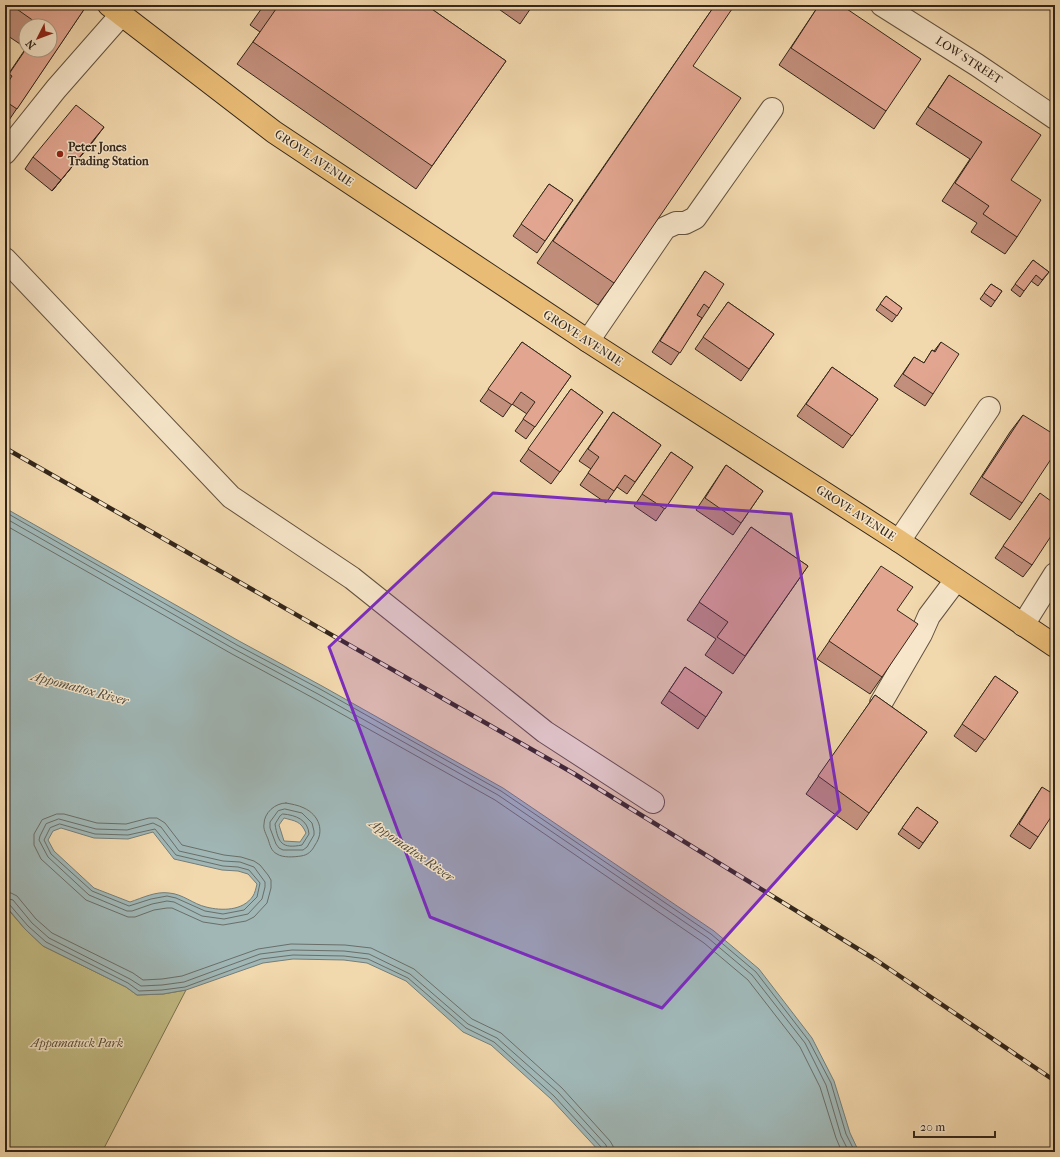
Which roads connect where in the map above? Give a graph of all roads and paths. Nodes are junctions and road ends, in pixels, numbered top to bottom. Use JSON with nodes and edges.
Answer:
{"nodes":[{"id":1,"x":882,"y":5,"type":"edge"},
{"id":2,"x":121,"y":8,"type":"edge"},
{"id":3,"x":772,"y":110,"type":"dead end"},
{"id":4,"x":1055,"y":118,"type":"edge"},
{"id":5,"x":5,"y":154,"type":"edge"},
{"id":6,"x":5,"y":260,"type":"edge"},
{"id":7,"x":588,"y":342,"type":"junction"},
{"id":8,"x":989,"y":408,"type":"dead end"},
{"id":9,"x":899,"y":541,"type":"junction"},
{"id":10,"x":1055,"y":574,"type":"edge"},
{"id":11,"x":956,"y":580,"type":"junction"},
{"id":12,"x":1023,"y":625,"type":"junction"},
{"id":13,"x":1055,"y":646,"type":"edge"},
{"id":14,"x":881,"y":703,"type":"edge"},
{"id":15,"x":653,"y":802,"type":"dead end"}],
"edges":[{"from":1,"to":4,"type":"street","name":"LOW STREET"},
{"from":2,"to":5,"type":"street"},
{"from":2,"to":7,"type":"main road","name":"GROVE AVENUE"},
{"from":3,"to":7,"type":"street"},
{"from":6,"to":15,"type":"street"},
{"from":7,"to":9,"type":"main road","name":"GROVE AVENUE"},
{"from":8,"to":9,"type":"street"},
{"from":9,"to":11,"type":"main road","name":"GROVE AVENUE"},
{"from":10,"to":12,"type":"street"},
{"from":11,"to":12,"type":"main road","name":"GROVE AVENUE"},
{"from":11,"to":14,"type":"street"},
{"from":12,"to":13,"type":"main road","name":"GROVE AVENUE"}]}
